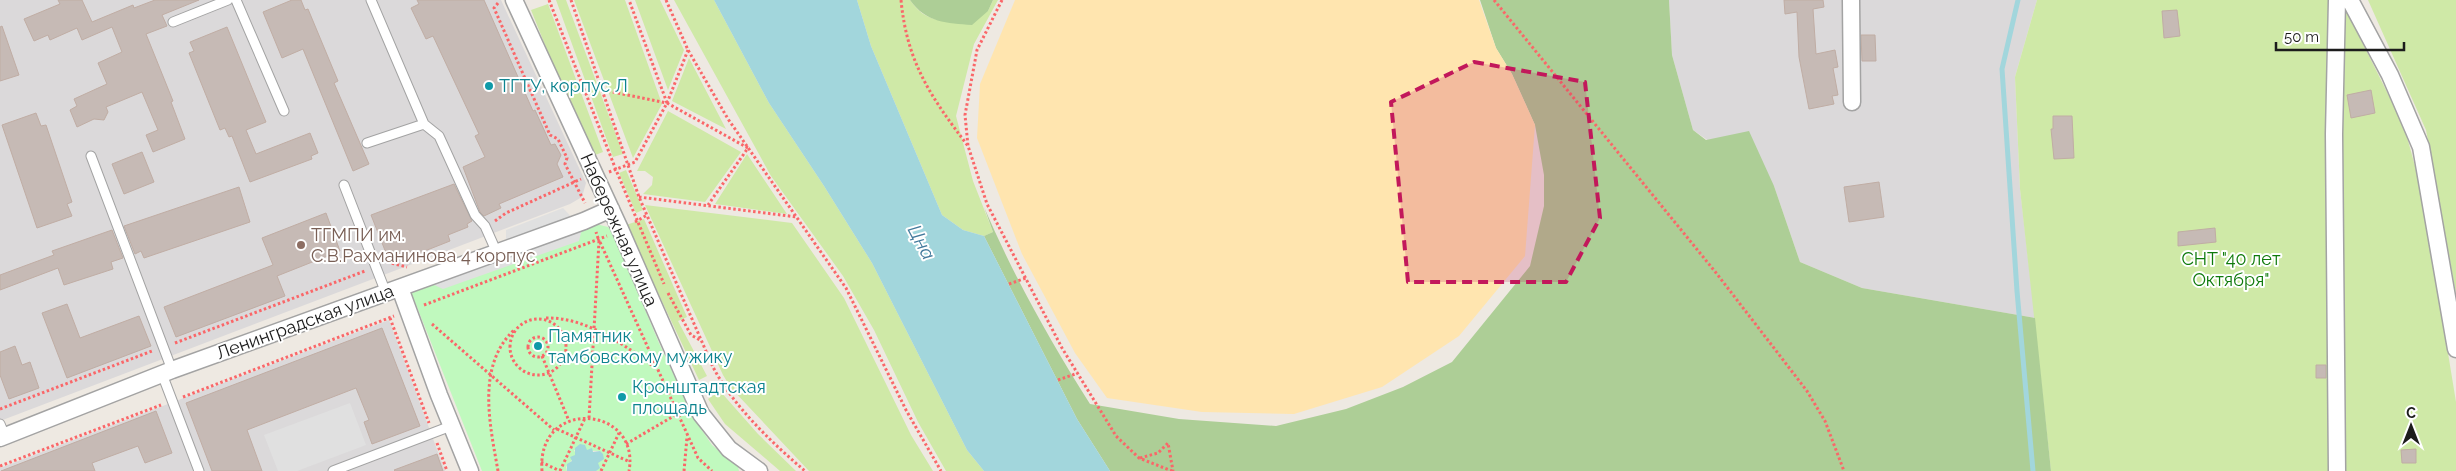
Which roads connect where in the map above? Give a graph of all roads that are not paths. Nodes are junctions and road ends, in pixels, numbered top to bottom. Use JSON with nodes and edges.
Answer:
{"nodes":[{"id":1,"x":228,"y":0,"type":"edge"},
{"id":2,"x":236,"y":0,"type":"edge"},
{"id":3,"x":371,"y":0,"type":"edge"},
{"id":4,"x":514,"y":0,"type":"edge"},
{"id":5,"x":1851,"y":0,"type":"edge"},
{"id":6,"x":2337,"y":0,"type":"edge"},
{"id":7,"x":2350,"y":0,"type":"edge"},
{"id":8,"x":173,"y":22,"type":"dead end"},
{"id":9,"x":1852,"y":102,"type":"dead end"},
{"id":10,"x":284,"y":112,"type":"dead end"},
{"id":11,"x":424,"y":124,"type":"junction"},
{"id":12,"x":367,"y":143,"type":"dead end"},
{"id":13,"x":91,"y":156,"type":"dead end"},
{"id":14,"x":344,"y":185,"type":"dead end"},
{"id":15,"x":611,"y":209,"type":"junction"},
{"id":16,"x":497,"y":253,"type":"junction"},
{"id":17,"x":393,"y":290,"type":"junction"},
{"id":18,"x":2456,"y":349,"type":"edge"},
{"id":19,"x":167,"y":372,"type":"junction"},
{"id":20,"x":452,"y":426,"type":"junction"},
{"id":21,"x":2,"y":433,"type":"edge"},
{"id":22,"x":751,"y":468,"type":"edge"},
{"id":23,"x":199,"y":471,"type":"edge"},
{"id":24,"x":334,"y":471,"type":"edge"},
{"id":25,"x":470,"y":471,"type":"edge"},
{"id":26,"x":2337,"y":471,"type":"edge"}],
"edges":[{"from":1,"to":8,"type":"lane"},
{"from":2,"to":10,"type":"lane"},
{"from":3,"to":11,"type":"lane"},
{"from":4,"to":15,"type":"street","name":"Набережная улица"},
{"from":5,"to":9,"type":"street"},
{"from":6,"to":26,"type":"street"},
{"from":7,"to":18,"type":"street"},
{"from":11,"to":12,"type":"lane"},
{"from":11,"to":16,"type":"lane"},
{"from":13,"to":19,"type":"lane"},
{"from":14,"to":17,"type":"lane"},
{"from":15,"to":16,"type":"street","name":"Ленинградская улица"},
{"from":15,"to":22,"type":"street","name":"Набережная улица"},
{"from":16,"to":17,"type":"street","name":"Ленинградская улица"},
{"from":17,"to":19,"type":"street","name":"Ленинградская улица"},
{"from":17,"to":20,"type":"street"},
{"from":19,"to":21,"type":"street","name":"Ленинградская улица"},
{"from":19,"to":23,"type":"lane"},
{"from":20,"to":24,"type":"lane"},
{"from":20,"to":25,"type":"street"}]}
